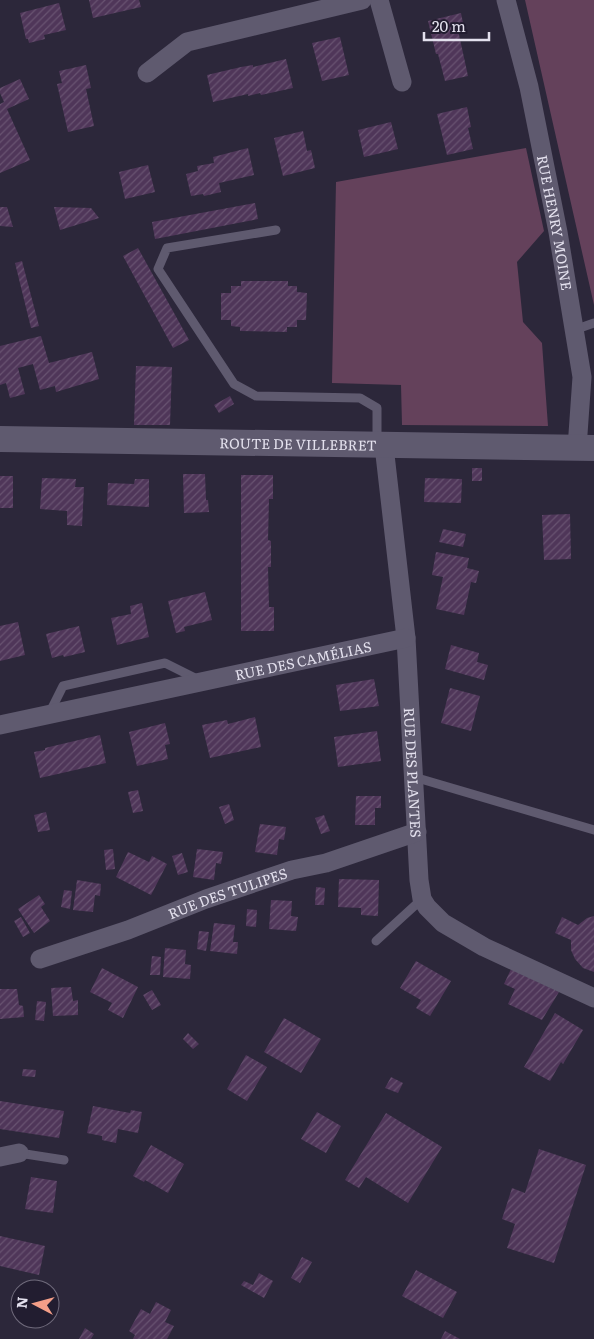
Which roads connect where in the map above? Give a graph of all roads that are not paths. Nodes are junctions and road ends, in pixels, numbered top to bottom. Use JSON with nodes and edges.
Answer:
{"nodes":[{"id":1,"x":362,"y":0,"type":"edge"},
{"id":2,"x":379,"y":0,"type":"edge"},
{"id":3,"x":506,"y":0,"type":"edge"},
{"id":4,"x":147,"y":73,"type":"dead end"},
{"id":5,"x":402,"y":82,"type":"dead end"},
{"id":6,"x":276,"y":230,"type":"dead end"},
{"id":7,"x":594,"y":323,"type":"edge"},
{"id":8,"x":574,"y":330,"type":"junction"},
{"id":9,"x":0,"y":439,"type":"edge"},
{"id":10,"x":380,"y":446,"type":"junction"},
{"id":11,"x":586,"y":448,"type":"edge"},
{"id":12,"x":406,"y":638,"type":"junction"},
{"id":13,"x":202,"y":682,"type":"junction"},
{"id":14,"x":49,"y":714,"type":"junction"},
{"id":15,"x":0,"y":725,"type":"edge"},
{"id":16,"x":414,"y":777,"type":"junction"},
{"id":17,"x":594,"y":830,"type":"edge"},
{"id":18,"x":417,"y":832,"type":"junction"},
{"id":19,"x":422,"y":899,"type":"junction"},
{"id":20,"x":376,"y":940,"type":"dead end"},
{"id":21,"x":40,"y":959,"type":"dead end"},
{"id":22,"x":594,"y":998,"type":"edge"},
{"id":23,"x":19,"y":1153,"type":"joint"},
{"id":24,"x":0,"y":1157,"type":"edge"},
{"id":25,"x":64,"y":1160,"type":"dead end"}],
"edges":[{"from":1,"to":4,"type":"street"},
{"from":2,"to":5,"type":"street"},
{"from":3,"to":8,"type":"street","name":"RUE HENRY MOINE"},
{"from":6,"to":10,"type":"lane"},
{"from":7,"to":8,"type":"lane"},
{"from":8,"to":11,"type":"street","name":"RUE HENRY MOINE"},
{"from":9,"to":10,"type":"main road","name":"ROUTE DE VILLEBRET"},
{"from":10,"to":11,"type":"main road","name":"ROUTE DE VILLEBRET"},
{"from":10,"to":12,"type":"street","name":"RUE DES PLANTES"},
{"from":12,"to":13,"type":"street","name":"RUE DES CAMÉLIAS"},
{"from":12,"to":16,"type":"street","name":"RUE DES PLANTES"},
{"from":13,"to":14,"type":"street","name":"RUE DES CAMÉLIAS"},
{"from":13,"to":14,"type":"lane"},
{"from":14,"to":15,"type":"street","name":"RUE DES CAMÉLIAS"},
{"from":16,"to":17,"type":"lane"},
{"from":16,"to":18,"type":"street","name":"RUE DES PLANTES"},
{"from":18,"to":19,"type":"street","name":"RUE DES PLANTES"},
{"from":18,"to":21,"type":"street","name":"RUE DES TULIPES"},
{"from":19,"to":20,"type":"lane"},
{"from":19,"to":22,"type":"street"},
{"from":23,"to":24,"type":"street"},
{"from":23,"to":25,"type":"lane"}]}
